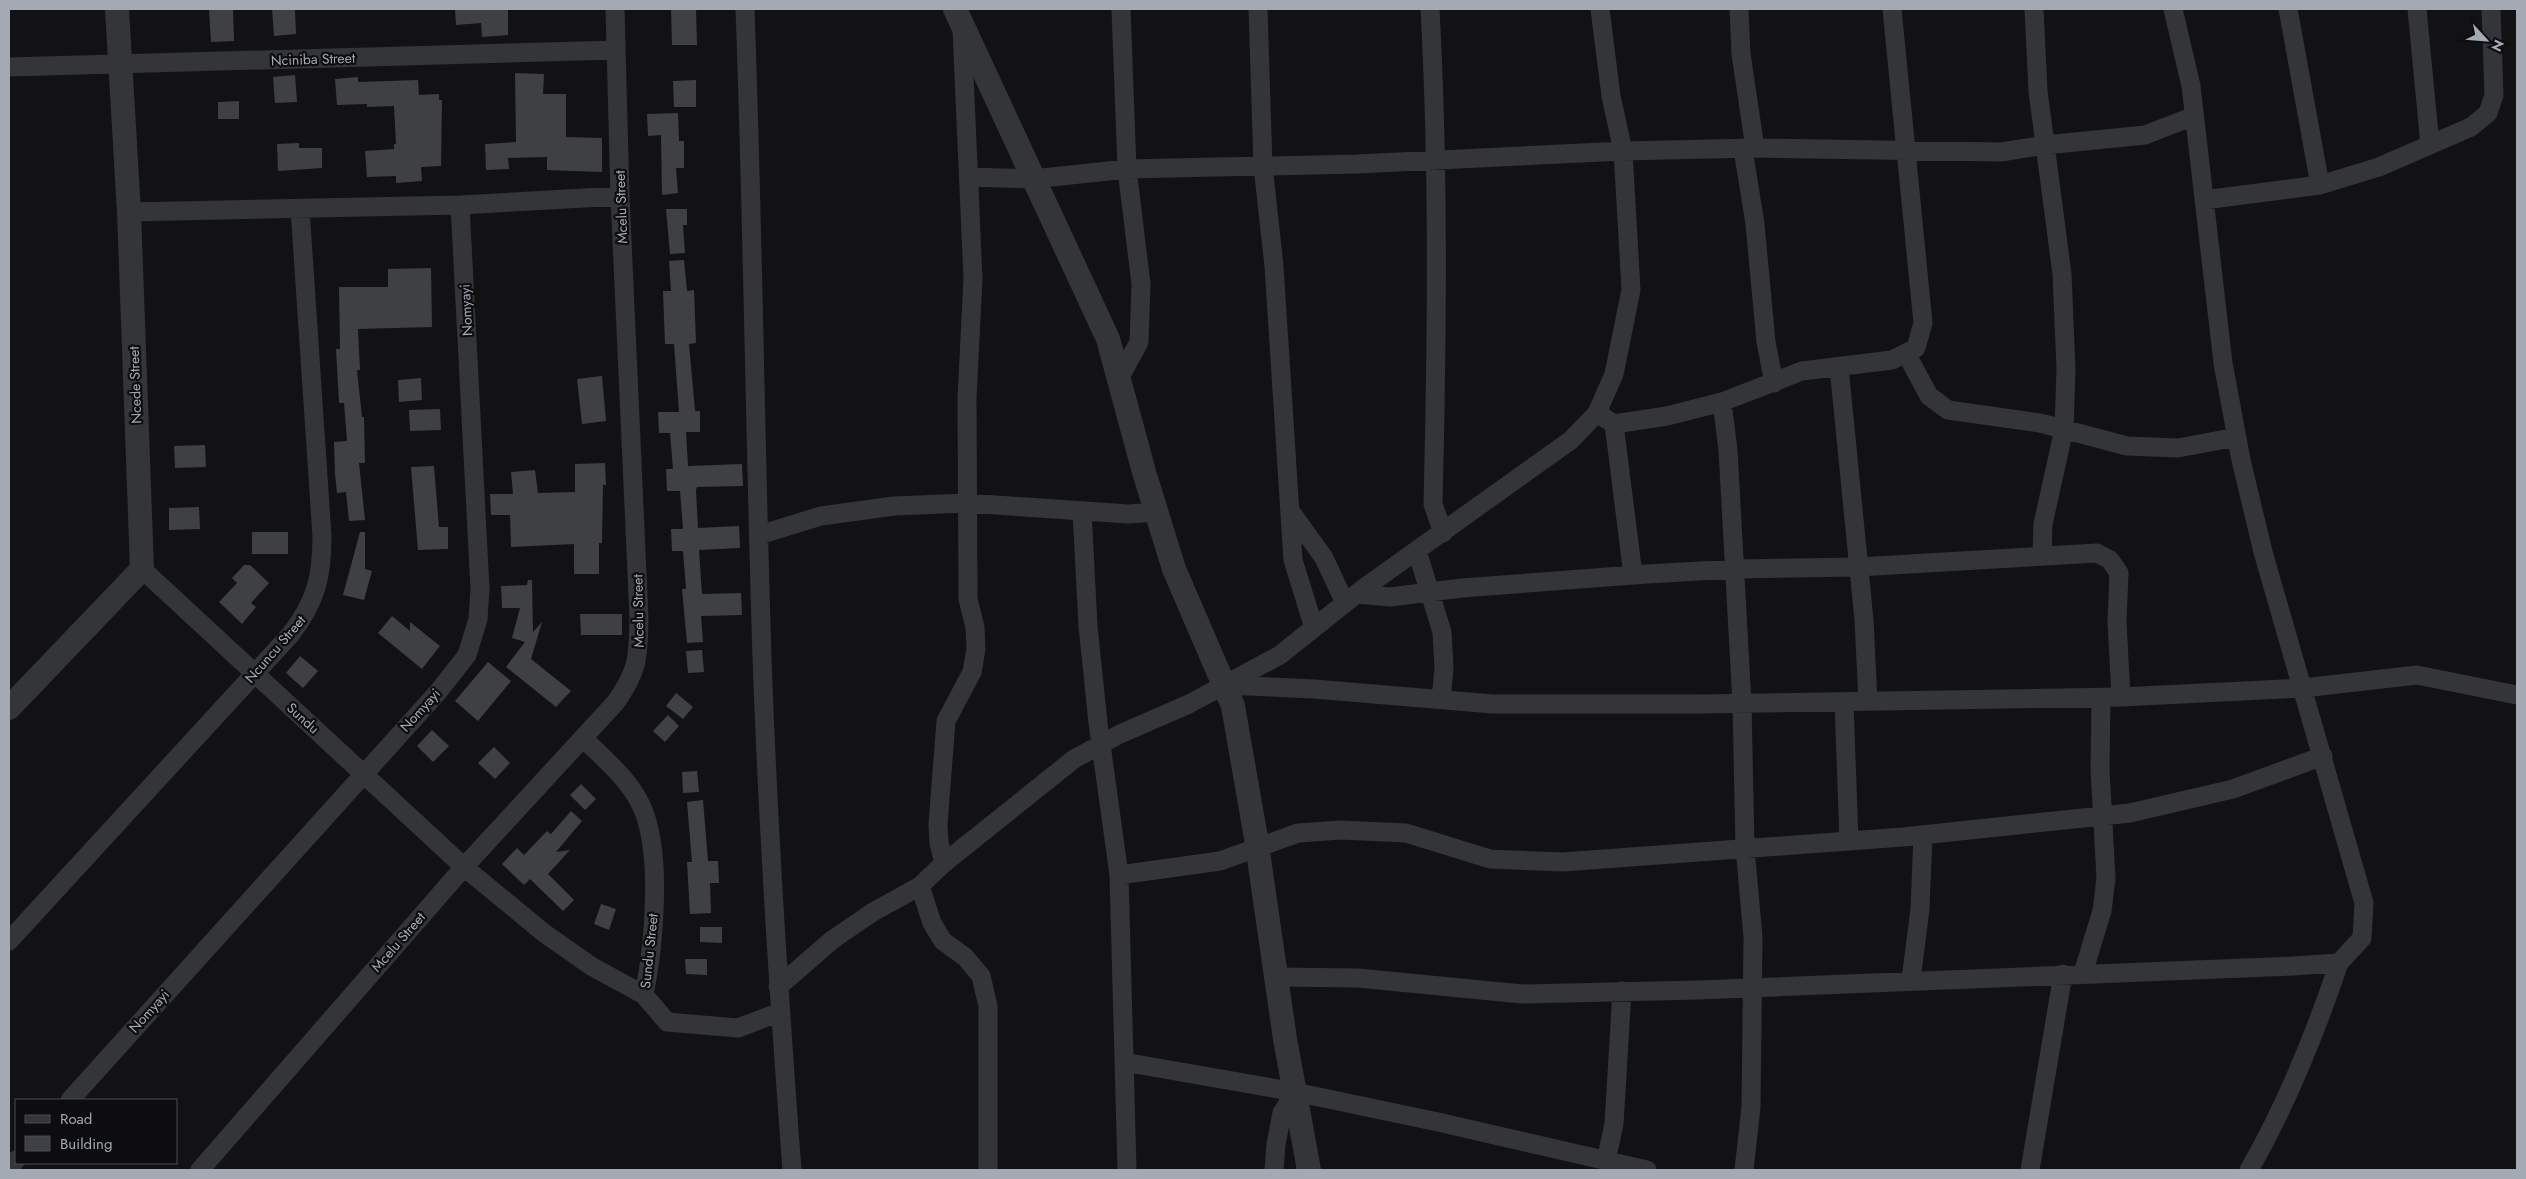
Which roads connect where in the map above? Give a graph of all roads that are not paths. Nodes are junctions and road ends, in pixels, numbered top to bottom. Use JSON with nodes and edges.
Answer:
{"nodes":[{"id":1,"x":117,"y":9,"type":"edge"},
{"id":2,"x":615,"y":9,"type":"edge"},
{"id":3,"x":745,"y":9,"type":"edge"},
{"id":4,"x":1121,"y":9,"type":"edge"},
{"id":5,"x":1258,"y":9,"type":"edge"},
{"id":6,"x":1430,"y":9,"type":"edge"},
{"id":7,"x":1600,"y":9,"type":"edge"},
{"id":8,"x":1738,"y":9,"type":"edge"},
{"id":9,"x":1892,"y":9,"type":"edge"},
{"id":10,"x":2034,"y":9,"type":"edge"},
{"id":11,"x":2172,"y":9,"type":"edge"},
{"id":12,"x":2288,"y":9,"type":"edge"},
{"id":13,"x":2417,"y":9,"type":"edge"},
{"id":14,"x":2491,"y":9,"type":"edge"},
{"id":15,"x":959,"y":15,"type":"edge"},
{"id":16,"x":616,"y":50,"type":"junction"},
{"id":17,"x":121,"y":65,"type":"junction"},
{"id":18,"x":9,"y":68,"type":"edge"},
{"id":19,"x":2194,"y":116,"type":"junction"},
{"id":20,"x":2045,"y":145,"type":"junction"},
{"id":21,"x":2430,"y":145,"type":"junction"},
{"id":22,"x":1749,"y":148,"type":"junction"},
{"id":23,"x":1623,"y":151,"type":"junction"},
{"id":24,"x":1906,"y":151,"type":"junction"},
{"id":25,"x":1437,"y":161,"type":"junction"},
{"id":26,"x":1263,"y":166,"type":"junction"},
{"id":27,"x":1127,"y":169,"type":"junction"},
{"id":28,"x":969,"y":177,"type":"junction"},
{"id":29,"x":1033,"y":179,"type":"junction"},
{"id":30,"x":2320,"y":185,"type":"junction"},
{"id":31,"x":620,"y":196,"type":"junction"},
{"id":32,"x":2204,"y":200,"type":"junction"},
{"id":33,"x":460,"y":206,"type":"junction"},
{"id":34,"x":300,"y":209,"type":"junction"},
{"id":35,"x":128,"y":212,"type":"junction"},
{"id":36,"x":1906,"y":353,"type":"junction"},
{"id":37,"x":1839,"y":367,"type":"junction"},
{"id":38,"x":1119,"y":379,"type":"junction"},
{"id":39,"x":1774,"y":383,"type":"junction"},
{"id":40,"x":1722,"y":402,"type":"junction"},
{"id":41,"x":1597,"y":413,"type":"junction"},
{"id":42,"x":1614,"y":424,"type":"junction"},
{"id":43,"x":2064,"y":429,"type":"junction"},
{"id":44,"x":2237,"y":437,"type":"junction"},
{"id":45,"x":966,"y":503,"type":"junction"},
{"id":46,"x":1082,"y":511,"type":"junction"},
{"id":47,"x":1156,"y":512,"type":"junction"},
{"id":48,"x":1291,"y":512,"type":"junction"},
{"id":49,"x":1444,"y":533,"type":"junction"},
{"id":50,"x":759,"y":535,"type":"junction"},
{"id":51,"x":1417,"y":551,"type":"junction"},
{"id":52,"x":2042,"y":555,"type":"junction"},
{"id":53,"x":1858,"y":567,"type":"junction"},
{"id":54,"x":142,"y":569,"type":"junction"},
{"id":55,"x":1735,"y":569,"type":"junction"},
{"id":56,"x":1633,"y":575,"type":"junction"},
{"id":57,"x":1429,"y":592,"type":"junction"},
{"id":58,"x":1351,"y":599,"type":"junction"},
{"id":59,"x":1314,"y":628,"type":"junction"},
{"id":60,"x":254,"y":673,"type":"junction"},
{"id":61,"x":1224,"y":685,"type":"junction"},
{"id":62,"x":2303,"y":688,"type":"junction"},
{"id":63,"x":2517,"y":695,"type":"edge"},
{"id":64,"x":2121,"y":697,"type":"junction"},
{"id":65,"x":2101,"y":698,"type":"junction"},
{"id":66,"x":1441,"y":700,"type":"junction"},
{"id":67,"x":1868,"y":701,"type":"junction"},
{"id":68,"x":1844,"y":702,"type":"junction"},
{"id":69,"x":1742,"y":703,"type":"junction"},
{"id":70,"x":9,"y":708,"type":"edge"},
{"id":71,"x":583,"y":738,"type":"junction"},
{"id":72,"x":1101,"y":745,"type":"junction"},
{"id":73,"x":2323,"y":756,"type":"junction"},
{"id":74,"x":363,"y":773,"type":"junction"},
{"id":75,"x":2104,"y":816,"type":"junction"},
{"id":76,"x":1922,"y":835,"type":"junction"},
{"id":77,"x":1849,"y":841,"type":"junction"},
{"id":78,"x":1257,"y":848,"type":"junction"},
{"id":79,"x":1745,"y":848,"type":"junction"},
{"id":80,"x":944,"y":863,"type":"junction"},
{"id":81,"x":464,"y":867,"type":"junction"},
{"id":82,"x":1119,"y":875,"type":"junction"},
{"id":83,"x":920,"y":886,"type":"junction"},
{"id":84,"x":9,"y":941,"type":"edge"},
{"id":85,"x":2339,"y":963,"type":"junction"},
{"id":86,"x":2083,"y":973,"type":"junction"},
{"id":87,"x":2063,"y":974,"type":"junction"},
{"id":88,"x":1276,"y":977,"type":"junction"},
{"id":89,"x":1911,"y":980,"type":"junction"},
{"id":90,"x":778,"y":987,"type":"junction"},
{"id":91,"x":1752,"y":987,"type":"junction"},
{"id":92,"x":1622,"y":991,"type":"junction"},
{"id":93,"x":644,"y":995,"type":"junction"},
{"id":94,"x":780,"y":1012,"type":"junction"},
{"id":95,"x":1124,"y":1062,"type":"junction"},
{"id":96,"x":1295,"y":1092,"type":"junction"},
{"id":97,"x":71,"y":1099,"type":"edge"},
{"id":98,"x":1606,"y":1161,"type":"junction"},
{"id":99,"x":200,"y":1170,"type":"edge"},
{"id":100,"x":792,"y":1170,"type":"edge"},
{"id":101,"x":988,"y":1170,"type":"edge"},
{"id":102,"x":1128,"y":1170,"type":"edge"},
{"id":103,"x":1274,"y":1170,"type":"edge"},
{"id":104,"x":1309,"y":1170,"type":"edge"},
{"id":105,"x":1643,"y":1170,"type":"edge"},
{"id":106,"x":1744,"y":1170,"type":"edge"},
{"id":107,"x":2030,"y":1170,"type":"edge"},
{"id":108,"x":2249,"y":1170,"type":"edge"}],
"edges":[{"from":1,"to":17,"type":"street","name":"Ncede Street"},
{"from":2,"to":16,"type":"street","name":"Mcelu Street"},
{"from":3,"to":50,"type":"street"},
{"from":4,"to":27,"type":"street"},
{"from":5,"to":26,"type":"street"},
{"from":6,"to":25,"type":"street"},
{"from":7,"to":23,"type":"street"},
{"from":8,"to":22,"type":"street"},
{"from":9,"to":24,"type":"street"},
{"from":10,"to":20,"type":"street"},
{"from":11,"to":19,"type":"street"},
{"from":12,"to":30,"type":"street"},
{"from":13,"to":21,"type":"street"},
{"from":14,"to":21,"type":"street"},
{"from":15,"to":28,"type":"street"},
{"from":15,"to":29,"type":"street"},
{"from":16,"to":17,"type":"street","name":"Nciniba Street"},
{"from":16,"to":31,"type":"street","name":"Mcelu Street"},
{"from":17,"to":18,"type":"street","name":"Nciniba Street"},
{"from":17,"to":35,"type":"street","name":"Ncede Street"},
{"from":19,"to":20,"type":"street"},
{"from":19,"to":32,"type":"street"},
{"from":20,"to":24,"type":"street"},
{"from":20,"to":43,"type":"street"},
{"from":21,"to":30,"type":"street"},
{"from":22,"to":23,"type":"street"},
{"from":22,"to":24,"type":"street"},
{"from":22,"to":39,"type":"street"},
{"from":23,"to":25,"type":"street"},
{"from":23,"to":41,"type":"street"},
{"from":24,"to":36,"type":"street"},
{"from":25,"to":26,"type":"street"},
{"from":25,"to":49,"type":"street"},
{"from":26,"to":27,"type":"street"},
{"from":26,"to":48,"type":"street"},
{"from":27,"to":29,"type":"street"},
{"from":27,"to":38,"type":"street"},
{"from":28,"to":29,"type":"street"},
{"from":28,"to":45,"type":"street"},
{"from":29,"to":38,"type":"street"},
{"from":30,"to":32,"type":"street"},
{"from":31,"to":33,"type":"street"},
{"from":31,"to":71,"type":"street","name":"Mcelu Street"},
{"from":32,"to":44,"type":"street"},
{"from":33,"to":34,"type":"street"},
{"from":33,"to":74,"type":"street","name":"Nomyayi"},
{"from":34,"to":35,"type":"street"},
{"from":34,"to":60,"type":"street","name":"Ncuncu Street"},
{"from":35,"to":54,"type":"street","name":"Ncede Street"},
{"from":36,"to":37,"type":"street"},
{"from":36,"to":43,"type":"street"},
{"from":37,"to":39,"type":"street"},
{"from":37,"to":53,"type":"street"},
{"from":38,"to":47,"type":"street"},
{"from":39,"to":40,"type":"street"},
{"from":40,"to":42,"type":"street"},
{"from":40,"to":55,"type":"street"},
{"from":41,"to":42,"type":"street"},
{"from":41,"to":49,"type":"street"},
{"from":42,"to":56,"type":"street"},
{"from":43,"to":44,"type":"street"},
{"from":43,"to":52,"type":"street"},
{"from":44,"to":62,"type":"street"},
{"from":45,"to":46,"type":"street"},
{"from":45,"to":50,"type":"street"},
{"from":45,"to":80,"type":"street"},
{"from":46,"to":47,"type":"street"},
{"from":46,"to":72,"type":"street"},
{"from":47,"to":61,"type":"street"},
{"from":48,"to":58,"type":"street"},
{"from":48,"to":59,"type":"street"},
{"from":49,"to":51,"type":"street"},
{"from":50,"to":90,"type":"street"},
{"from":51,"to":57,"type":"street"},
{"from":51,"to":58,"type":"street"},
{"from":52,"to":53,"type":"street"},
{"from":52,"to":64,"type":"street"},
{"from":53,"to":55,"type":"street"},
{"from":53,"to":67,"type":"street"},
{"from":54,"to":60,"type":"street","name":"Sundu"},
{"from":54,"to":70,"type":"street"},
{"from":55,"to":56,"type":"street"},
{"from":55,"to":69,"type":"street"},
{"from":56,"to":57,"type":"street"},
{"from":57,"to":58,"type":"street"},
{"from":57,"to":66,"type":"street"},
{"from":58,"to":59,"type":"street"},
{"from":59,"to":61,"type":"street"},
{"from":60,"to":74,"type":"street","name":"Sundu"},
{"from":60,"to":84,"type":"street","name":"Ncuncu Street"},
{"from":61,"to":66,"type":"street"},
{"from":61,"to":72,"type":"street"},
{"from":61,"to":78,"type":"street"},
{"from":62,"to":63,"type":"street"},
{"from":62,"to":64,"type":"street"},
{"from":62,"to":73,"type":"street"},
{"from":64,"to":65,"type":"street"},
{"from":65,"to":67,"type":"street"},
{"from":65,"to":75,"type":"street"},
{"from":66,"to":69,"type":"street"},
{"from":67,"to":68,"type":"street"},
{"from":68,"to":69,"type":"street"},
{"from":68,"to":77,"type":"street"},
{"from":69,"to":79,"type":"street"},
{"from":71,"to":81,"type":"street","name":"Mcelu Street"},
{"from":71,"to":93,"type":"street","name":"Sundu Street"},
{"from":72,"to":80,"type":"street"},
{"from":72,"to":82,"type":"street"},
{"from":73,"to":75,"type":"street"},
{"from":73,"to":85,"type":"street"},
{"from":74,"to":81,"type":"street","name":"Sundu"},
{"from":74,"to":97,"type":"street","name":"Nomyayi"},
{"from":75,"to":76,"type":"street"},
{"from":75,"to":86,"type":"street"},
{"from":76,"to":77,"type":"street"},
{"from":76,"to":89,"type":"street"},
{"from":77,"to":79,"type":"street"},
{"from":78,"to":79,"type":"street"},
{"from":78,"to":82,"type":"street"},
{"from":78,"to":88,"type":"street"},
{"from":79,"to":91,"type":"street"},
{"from":80,"to":83,"type":"street"},
{"from":81,"to":93,"type":"street","name":"Sundu Street"},
{"from":81,"to":99,"type":"street","name":"Mcelu Street"},
{"from":82,"to":95,"type":"street"},
{"from":83,"to":90,"type":"street"},
{"from":83,"to":101,"type":"street"},
{"from":85,"to":86,"type":"street"},
{"from":85,"to":108,"type":"street"},
{"from":86,"to":87,"type":"street"},
{"from":87,"to":89,"type":"street"},
{"from":87,"to":107,"type":"street"},
{"from":88,"to":92,"type":"street"},
{"from":88,"to":96,"type":"street"},
{"from":89,"to":91,"type":"street"},
{"from":90,"to":94,"type":"street"},
{"from":91,"to":92,"type":"street"},
{"from":91,"to":106,"type":"street"},
{"from":92,"to":98,"type":"street"},
{"from":93,"to":94,"type":"street"},
{"from":94,"to":100,"type":"street"},
{"from":95,"to":96,"type":"street"},
{"from":95,"to":102,"type":"street"},
{"from":96,"to":98,"type":"street"},
{"from":96,"to":103,"type":"street"},
{"from":96,"to":104,"type":"street"},
{"from":98,"to":105,"type":"street"}]}
